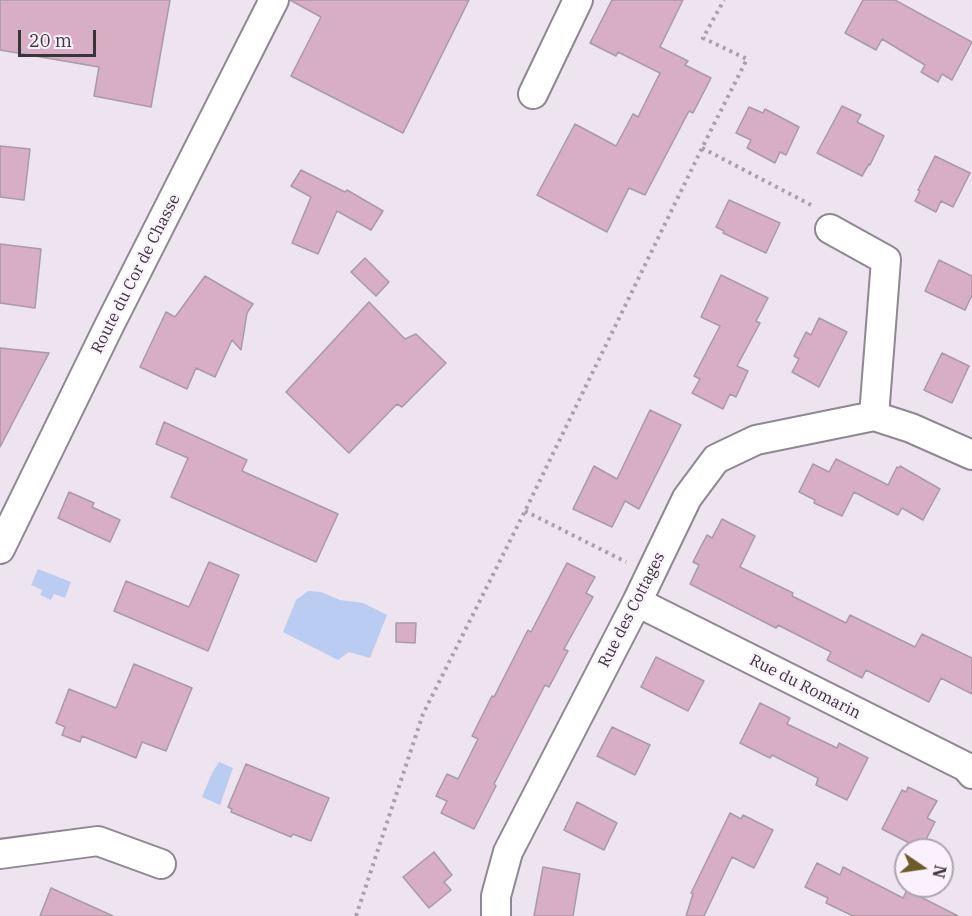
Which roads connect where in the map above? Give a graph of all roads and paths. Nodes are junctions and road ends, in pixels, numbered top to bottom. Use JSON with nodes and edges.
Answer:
{"nodes":[{"id":1,"x":273,"y":0,"type":"edge"},
{"id":2,"x":578,"y":0,"type":"edge"},
{"id":3,"x":724,"y":0,"type":"edge"},
{"id":4,"x":533,"y":94,"type":"dead end"},
{"id":5,"x":702,"y":148,"type":"junction"},
{"id":6,"x":830,"y":229,"type":"joint"},
{"id":7,"x":874,"y":416,"type":"junction"},
{"id":8,"x":972,"y":455,"type":"edge"},
{"id":9,"x":525,"y":511,"type":"junction"},
{"id":10,"x":0,"y":549,"type":"edge"},
{"id":11,"x":650,"y":574,"type":"junction"},
{"id":12,"x":637,"y":602,"type":"junction"},
{"id":13,"x":972,"y":774,"type":"edge"},
{"id":14,"x":0,"y":854,"type":"edge"},
{"id":15,"x":161,"y":864,"type":"dead end"},
{"id":16,"x":356,"y":916,"type":"edge"},
{"id":17,"x":496,"y":916,"type":"edge"}],
"edges":[{"from":1,"to":10,"type":"street","name":"Route du Cor de Chasse"},
{"from":2,"to":4,"type":"street"},
{"from":3,"to":5,"type":"path"},
{"from":5,"to":6,"type":"path"},
{"from":5,"to":9,"type":"path"},
{"from":6,"to":7,"type":"street"},
{"from":7,"to":8,"type":"street","name":"Rue des Cottages"},
{"from":7,"to":11,"type":"street","name":"Rue des Cottages"},
{"from":9,"to":11,"type":"path"},
{"from":9,"to":16,"type":"path"},
{"from":11,"to":12,"type":"street","name":"Rue des Cottages"},
{"from":12,"to":13,"type":"street","name":"Rue du Romarin"},
{"from":12,"to":17,"type":"street","name":"Rue des Cottages"},
{"from":14,"to":15,"type":"street"}]}
